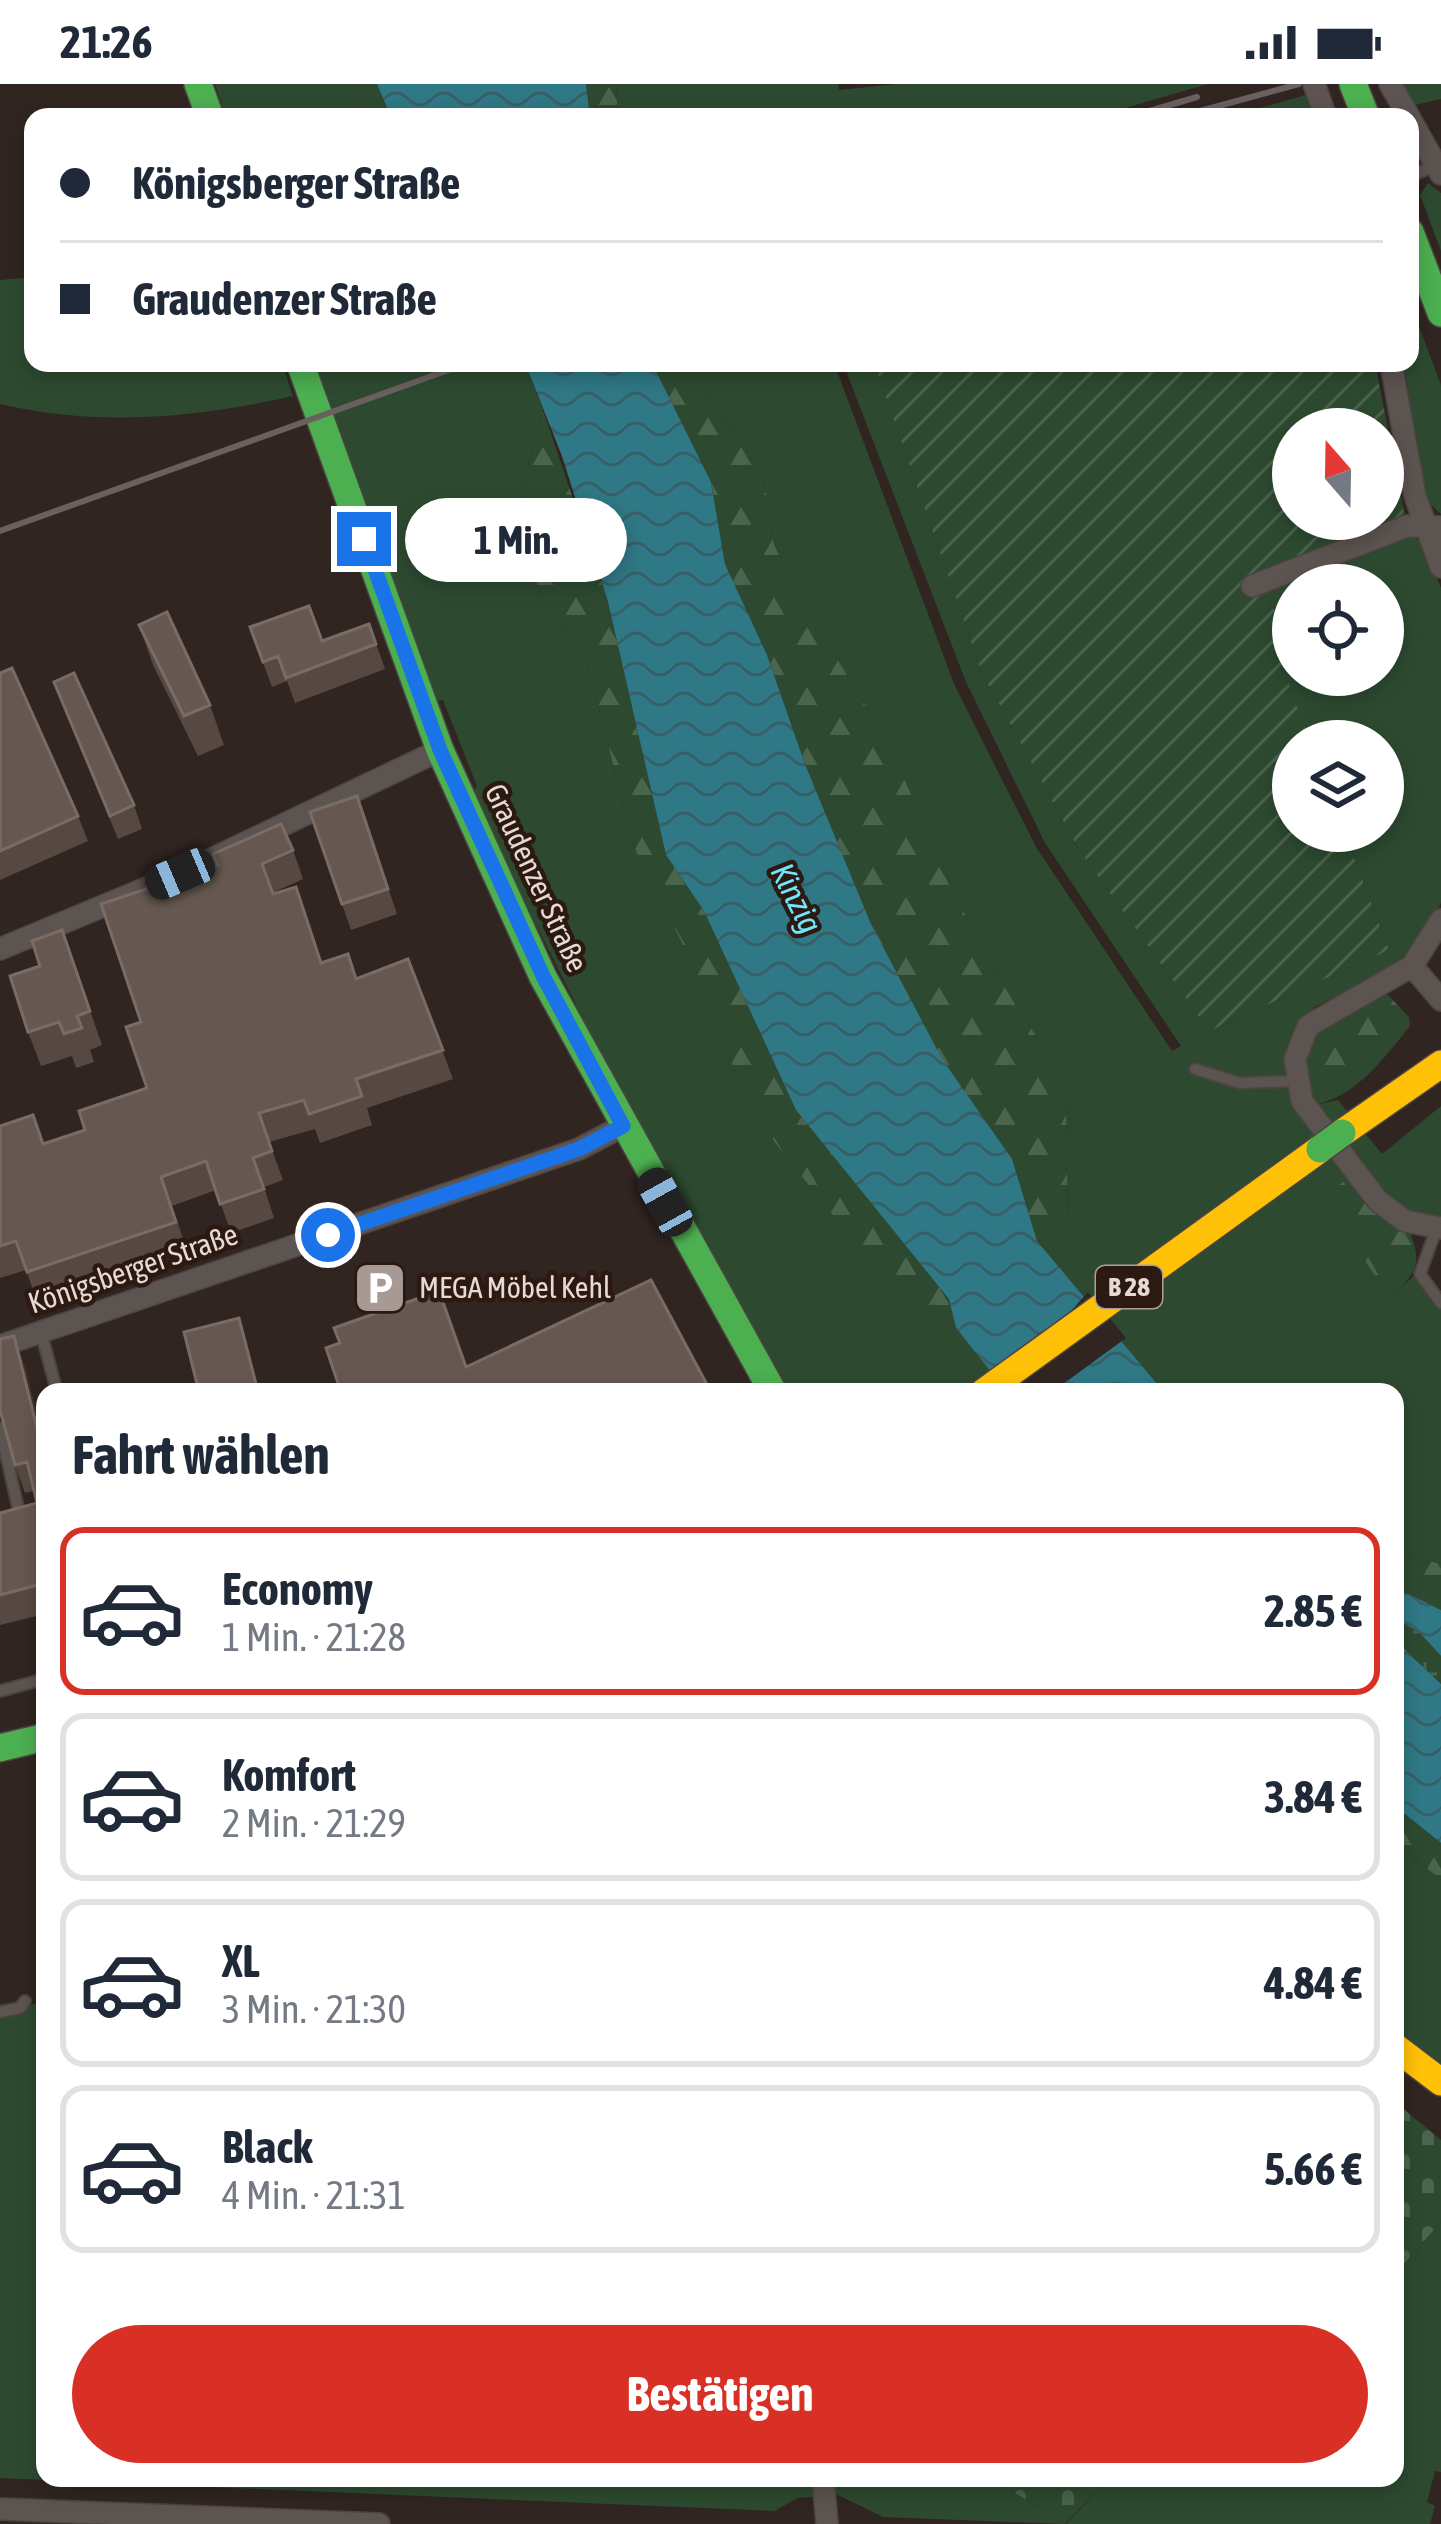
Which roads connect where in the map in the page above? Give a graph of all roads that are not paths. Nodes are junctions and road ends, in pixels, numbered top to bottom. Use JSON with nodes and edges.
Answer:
{"nodes":[{"id":1,"x":1419,"y":134,"type":"edge"},
{"id":2,"x":1439,"y":170,"type":"edge"},
{"id":3,"x":1419,"y":256,"type":"edge"},
{"id":4,"x":1441,"y":313,"type":"edge"},
{"id":5,"x":303,"y":372,"type":"edge"},
{"id":6,"x":1393,"y":372,"type":"edge"},
{"id":7,"x":1433,"y":527,"type":"edge"},
{"id":8,"x":1441,"y":567,"type":"edge"},
{"id":9,"x":1252,"y":586,"type":"dead end"},
{"id":10,"x":440,"y":750,"type":"junction"},
{"id":11,"x":1441,"y":920,"type":"edge"},
{"id":12,"x":0,"y":949,"type":"edge"},
{"id":13,"x":1412,"y":966,"type":"junction"},
{"id":14,"x":1441,"y":1000,"type":"edge"},
{"id":15,"x":1437,"y":1050,"type":"edge"},
{"id":16,"x":1195,"y":1069,"type":"dead end"},
{"id":17,"x":1296,"y":1081,"type":"junction"},
{"id":18,"x":1441,"y":1091,"type":"edge"},
{"id":19,"x":623,"y":1126,"type":"junction"},
{"id":20,"x":1337,"y":1150,"type":"junction"},
{"id":21,"x":1280,"y":1190,"type":"junction"},
{"id":22,"x":1439,"y":1228,"type":"edge"},
{"id":23,"x":1441,"y":1303,"type":"edge"},
{"id":24,"x":41,"y":1332,"type":"junction"},
{"id":25,"x":0,"y":1346,"type":"edge"},
{"id":26,"x":55,"y":1383,"type":"edge"},
{"id":27,"x":768,"y":1383,"type":"edge"},
{"id":28,"x":997,"y":1383,"type":"edge"},
{"id":29,"x":1030,"y":1383,"type":"edge"},
{"id":30,"x":0,"y":1428,"type":"edge"},
{"id":31,"x":0,"y":1534,"type":"edge"},
{"id":32,"x":36,"y":1681,"type":"edge"},
{"id":33,"x":0,"y":1691,"type":"edge"},
{"id":34,"x":36,"y":1739,"type":"edge"},
{"id":35,"x":0,"y":1748,"type":"edge"},
{"id":36,"x":36,"y":1768,"type":"edge"},
{"id":37,"x":0,"y":1777,"type":"edge"},
{"id":38,"x":26,"y":2001,"type":"dead end"},
{"id":39,"x":0,"y":2012,"type":"edge"},
{"id":40,"x":1404,"y":2054,"type":"edge"},
{"id":41,"x":1441,"y":2082,"type":"edge"},
{"id":42,"x":824,"y":2487,"type":"edge"},
{"id":43,"x":0,"y":2509,"type":"edge"},
{"id":44,"x":379,"y":2524,"type":"edge"},
{"id":45,"x":827,"y":2524,"type":"edge"}],
"edges":[{"from":1,"to":2,"type":"street"},
{"from":3,"to":4,"type":"main road"},
{"from":5,"to":10,"type":"main road","name":"Graudenzer Straße"},
{"from":6,"to":7,"type":"street"},
{"from":7,"to":8,"type":"street"},
{"from":7,"to":9,"type":"street"},
{"from":10,"to":12,"type":"street"},
{"from":10,"to":19,"type":"main road","name":"Graudenzer Straße"},
{"from":11,"to":13,"type":"street"},
{"from":13,"to":14,"type":"street"},
{"from":13,"to":17,"type":"street"},
{"from":15,"to":20,"type":"main road","number":"B 28"},
{"from":16,"to":17,"type":"lane"},
{"from":17,"to":22,"type":"street"},
{"from":18,"to":20,"type":"main road","number":"B 28"},
{"from":19,"to":24,"type":"street","name":"Königsberger Straße"},
{"from":19,"to":27,"type":"main road","name":"Graudenzer Straße"},
{"from":20,"to":21,"type":"main road","number":"B 28"},
{"from":21,"to":28,"type":"main road","number":"B 28"},
{"from":21,"to":29,"type":"main road","number":"B 28"},
{"from":22,"to":23,"type":"lane"},
{"from":24,"to":25,"type":"street","name":"Königsberger Straße"},
{"from":24,"to":26,"type":"lane"},
{"from":30,"to":31,"type":"lane"},
{"from":32,"to":33,"type":"lane"},
{"from":34,"to":35,"type":"main road"},
{"from":36,"to":37,"type":"main road"},
{"from":38,"to":39,"type":"lane"},
{"from":40,"to":41,"type":"main road"},
{"from":42,"to":45,"type":"street"},
{"from":43,"to":44,"type":"street"}]}
